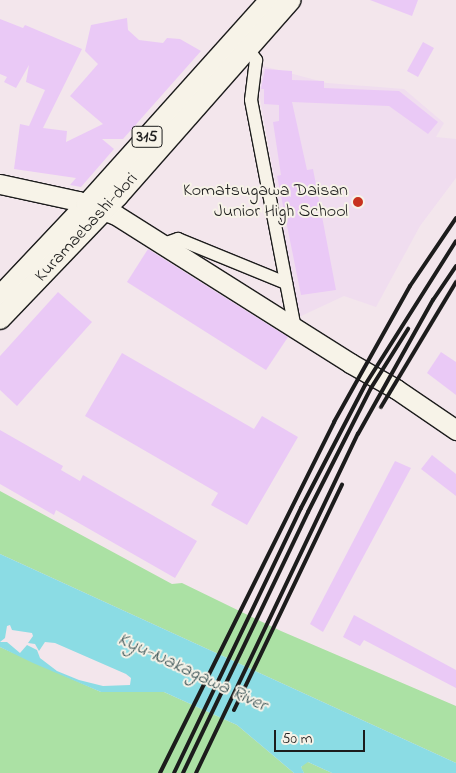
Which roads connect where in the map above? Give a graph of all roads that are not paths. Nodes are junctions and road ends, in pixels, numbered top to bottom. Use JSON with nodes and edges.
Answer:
{"nodes":[{"id":1,"x":270,"y":0,"type":"edge"},
{"id":2,"x":291,"y":0,"type":"edge"},
{"id":3,"x":248,"y":48,"type":"junction"},
{"id":4,"x":0,"y":184,"type":"edge"},
{"id":5,"x":96,"y":207,"type":"junction"},
{"id":6,"x":164,"y":244,"type":"junction"},
{"id":7,"x":28,"y":279,"type":"junction"},
{"id":8,"x":286,"y":283,"type":"junction"},
{"id":9,"x":0,"y":296,"type":"edge"},
{"id":10,"x":0,"y":319,"type":"edge"},
{"id":11,"x":296,"y":328,"type":"junction"},
{"id":12,"x":456,"y":430,"type":"edge"}],
"edges":[{"from":1,"to":5,"type":"main road","name":"Kuramaebashi-dori","number":"315"},
{"from":2,"to":3,"type":"main road","name":"Kuramaebashi-dori","number":"315"},
{"from":3,"to":5,"type":"main road","name":"Kuramaebashi-dori","number":"315"},
{"from":3,"to":8,"type":"street"},
{"from":4,"to":5,"type":"street"},
{"from":5,"to":6,"type":"street"},
{"from":5,"to":7,"type":"main road","name":"Kuramaebashi-dori","number":"315"},
{"from":6,"to":8,"type":"street"},
{"from":6,"to":11,"type":"street"},
{"from":7,"to":9,"type":"main road","name":"Kuramaebashi-dori","number":"315"},
{"from":7,"to":10,"type":"main road","name":"Kuramaebashi-dori","number":"315"},
{"from":8,"to":11,"type":"street"},
{"from":11,"to":12,"type":"street"}]}
